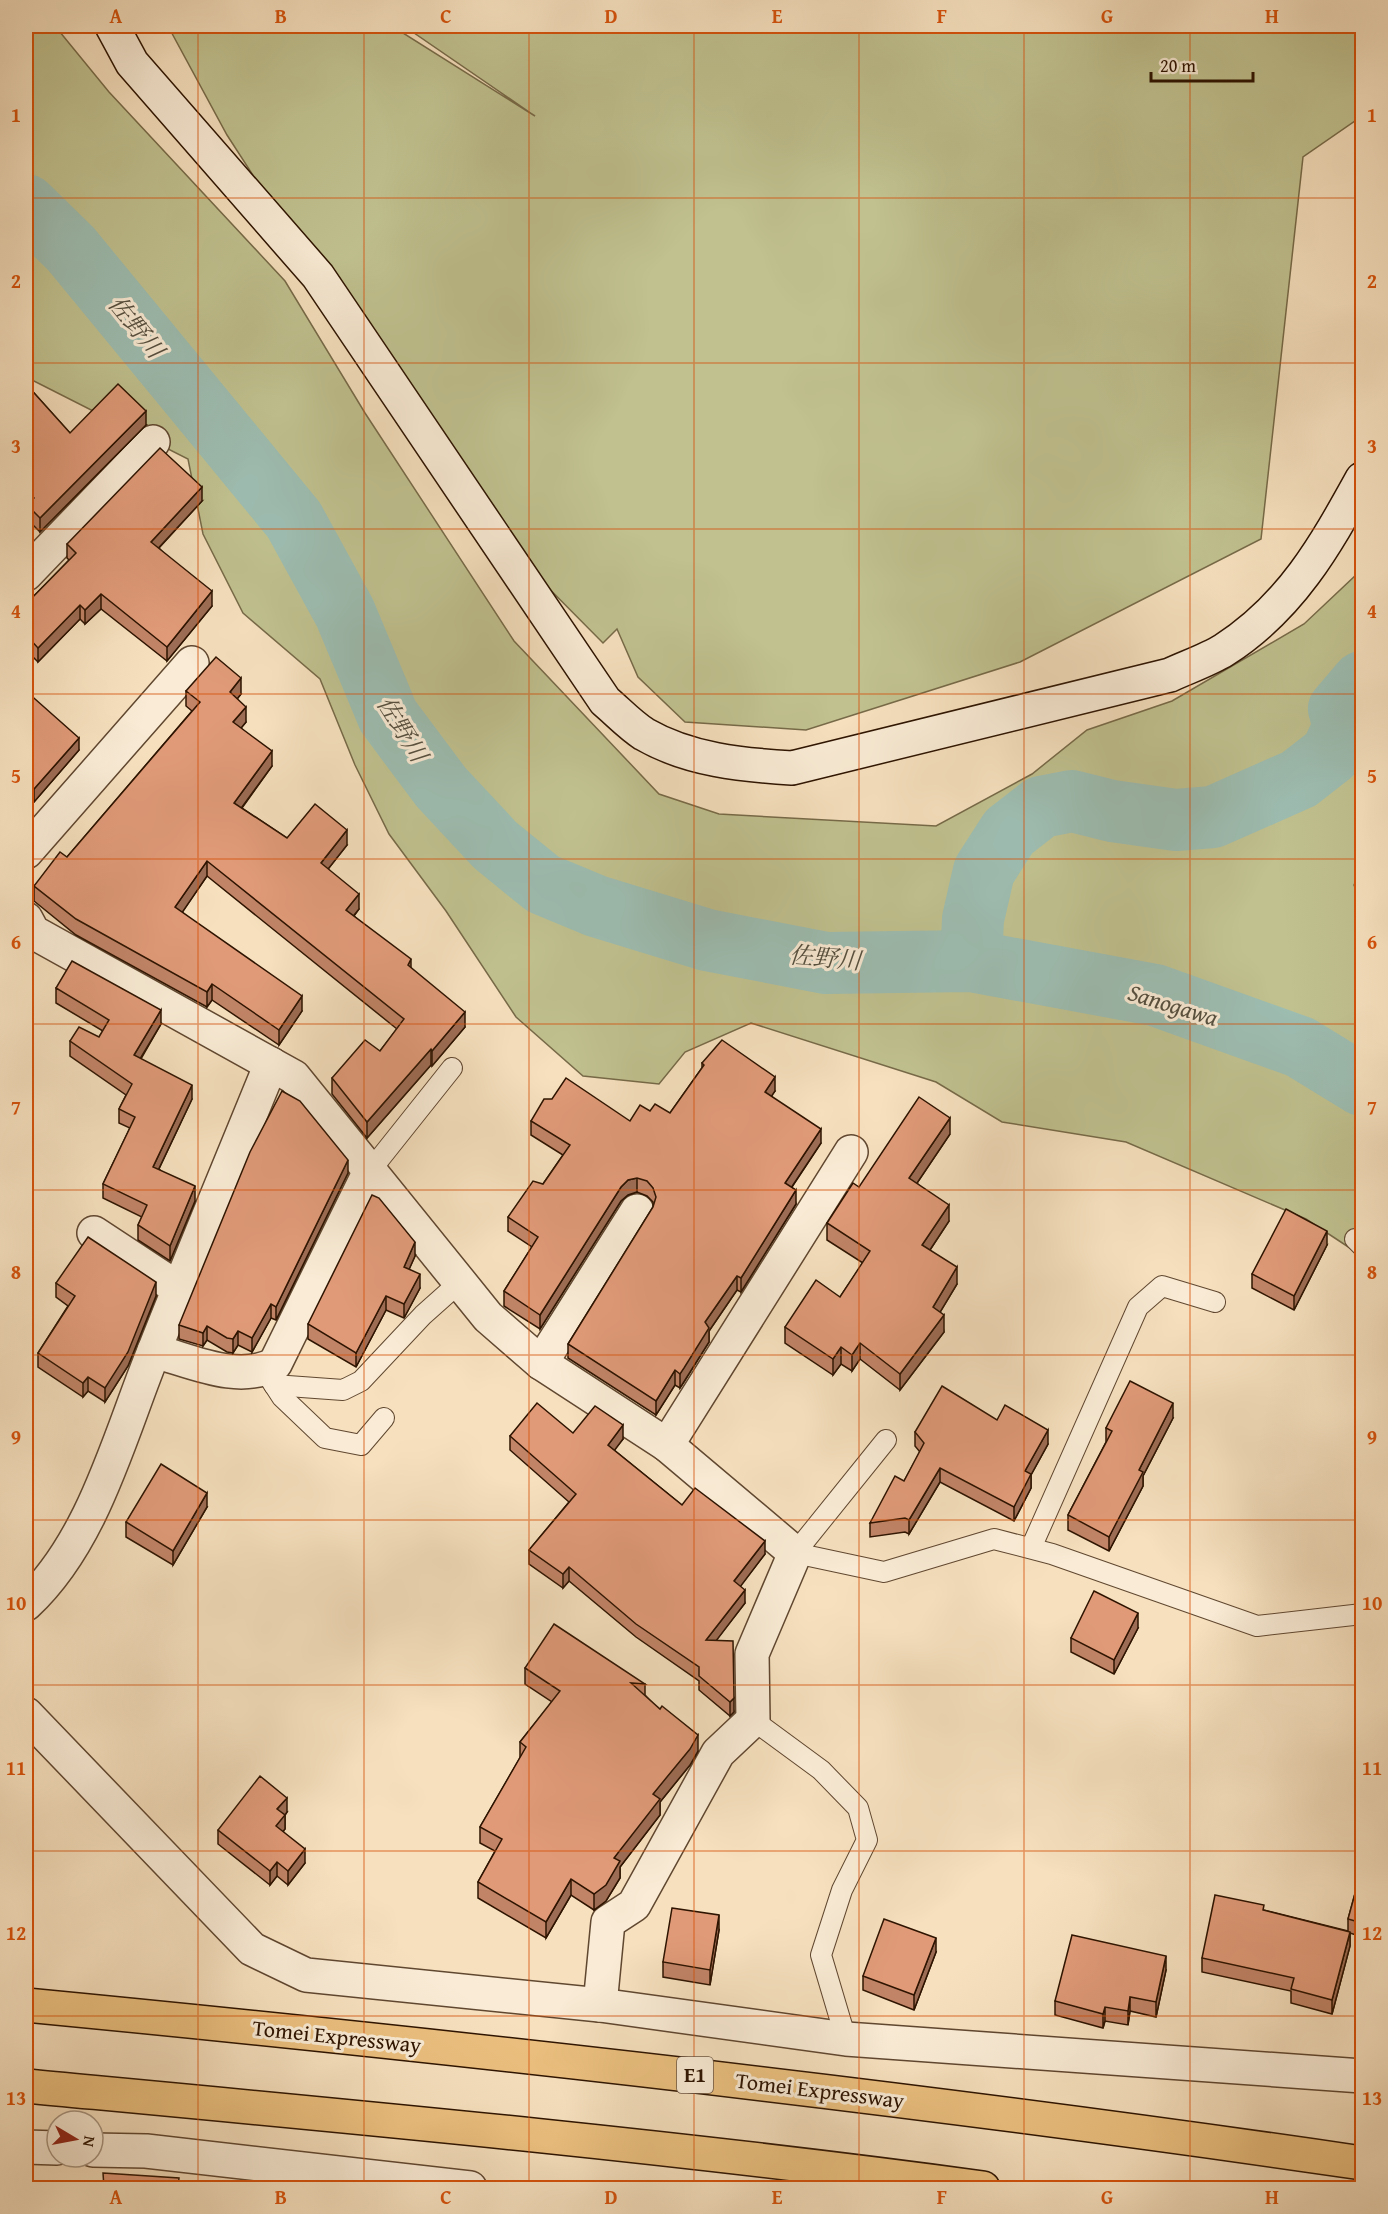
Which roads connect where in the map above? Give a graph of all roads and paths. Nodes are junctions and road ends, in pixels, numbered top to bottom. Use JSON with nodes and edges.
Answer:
{"nodes":[{"id":1,"x":112,"y":26,"type":"edge"},
{"id":2,"x":153,"y":442,"type":"dead end"},
{"id":3,"x":1362,"y":479,"type":"edge"},
{"id":4,"x":26,"y":574,"type":"edge"},
{"id":5,"x":192,"y":663,"type":"dead end"},
{"id":6,"x":26,"y":852,"type":"edge"},
{"id":7,"x":28,"y":931,"type":"edge"},
{"id":8,"x":271,"y":1064,"type":"junction"},
{"id":9,"x":452,"y":1068,"type":"dead end"},
{"id":10,"x":851,"y":1152,"type":"dead end"},
{"id":11,"x":370,"y":1171,"type":"junction"},
{"id":12,"x":637,"y":1210,"type":"dead end"},
{"id":13,"x":94,"y":1233,"type":"dead end"},
{"id":14,"x":460,"y":1282,"type":"junction"},
{"id":15,"x":179,"y":1289,"type":"junction"},
{"id":16,"x":1215,"y":1302,"type":"dead end"},
{"id":17,"x":154,"y":1351,"type":"junction"},
{"id":18,"x":541,"y":1363,"type":"junction"},
{"id":19,"x":269,"y":1377,"type":"junction"},
{"id":20,"x":384,"y":1418,"type":"dead end"},
{"id":21,"x":885,"y":1440,"type":"dead end"},
{"id":22,"x":667,"y":1445,"type":"junction"},
{"id":23,"x":1031,"y":1548,"type":"junction"},
{"id":24,"x":795,"y":1553,"type":"junction"},
{"id":25,"x":26,"y":1604,"type":"edge"},
{"id":26,"x":1362,"y":1614,"type":"edge"},
{"id":27,"x":26,"y":1714,"type":"edge"},
{"id":28,"x":753,"y":1720,"type":"junction"},
{"id":29,"x":26,"y":2005,"type":"edge"},
{"id":30,"x":600,"y":2006,"type":"junction"},
{"id":31,"x":846,"y":2039,"type":"junction"},
{"id":32,"x":1362,"y":2076,"type":"edge"},
{"id":33,"x":26,"y":2086,"type":"edge"},
{"id":34,"x":26,"y":2147,"type":"edge"},
{"id":35,"x":45,"y":2148,"type":"edge"},
{"id":36,"x":105,"y":2150,"type":"edge"},
{"id":37,"x":1362,"y":2163,"type":"edge"},
{"id":38,"x":470,"y":2188,"type":"edge"},
{"id":39,"x":983,"y":2188,"type":"edge"}],
"edges":[{"from":1,"to":3,"type":"street"},
{"from":2,"to":4,"type":"street"},
{"from":5,"to":6,"type":"street"},
{"from":7,"to":8,"type":"street"},
{"from":8,"to":11,"type":"street"},
{"from":8,"to":15,"type":"street"},
{"from":9,"to":11,"type":"lane"},
{"from":10,"to":22,"type":"street"},
{"from":11,"to":14,"type":"street"},
{"from":11,"to":19,"type":"street"},
{"from":12,"to":18,"type":"street"},
{"from":13,"to":15,"type":"street"},
{"from":14,"to":18,"type":"street"},
{"from":14,"to":19,"type":"lane"},
{"from":15,"to":17,"type":"street"},
{"from":16,"to":23,"type":"lane"},
{"from":17,"to":19,"type":"street"},
{"from":17,"to":25,"type":"street"},
{"from":18,"to":22,"type":"street"},
{"from":19,"to":20,"type":"lane"},
{"from":21,"to":24,"type":"lane"},
{"from":22,"to":24,"type":"street"},
{"from":23,"to":24,"type":"lane"},
{"from":23,"to":26,"type":"lane"},
{"from":24,"to":28,"type":"street"},
{"from":27,"to":30,"type":"street"},
{"from":28,"to":30,"type":"street"},
{"from":28,"to":31,"type":"lane"},
{"from":29,"to":37,"type":"highway","name":"Tomei Expressway","number":"E1"},
{"from":30,"to":31,"type":"street"},
{"from":31,"to":32,"type":"street"},
{"from":33,"to":39,"type":"highway"},
{"from":34,"to":35,"type":"street"},
{"from":36,"to":38,"type":"street"}]}
